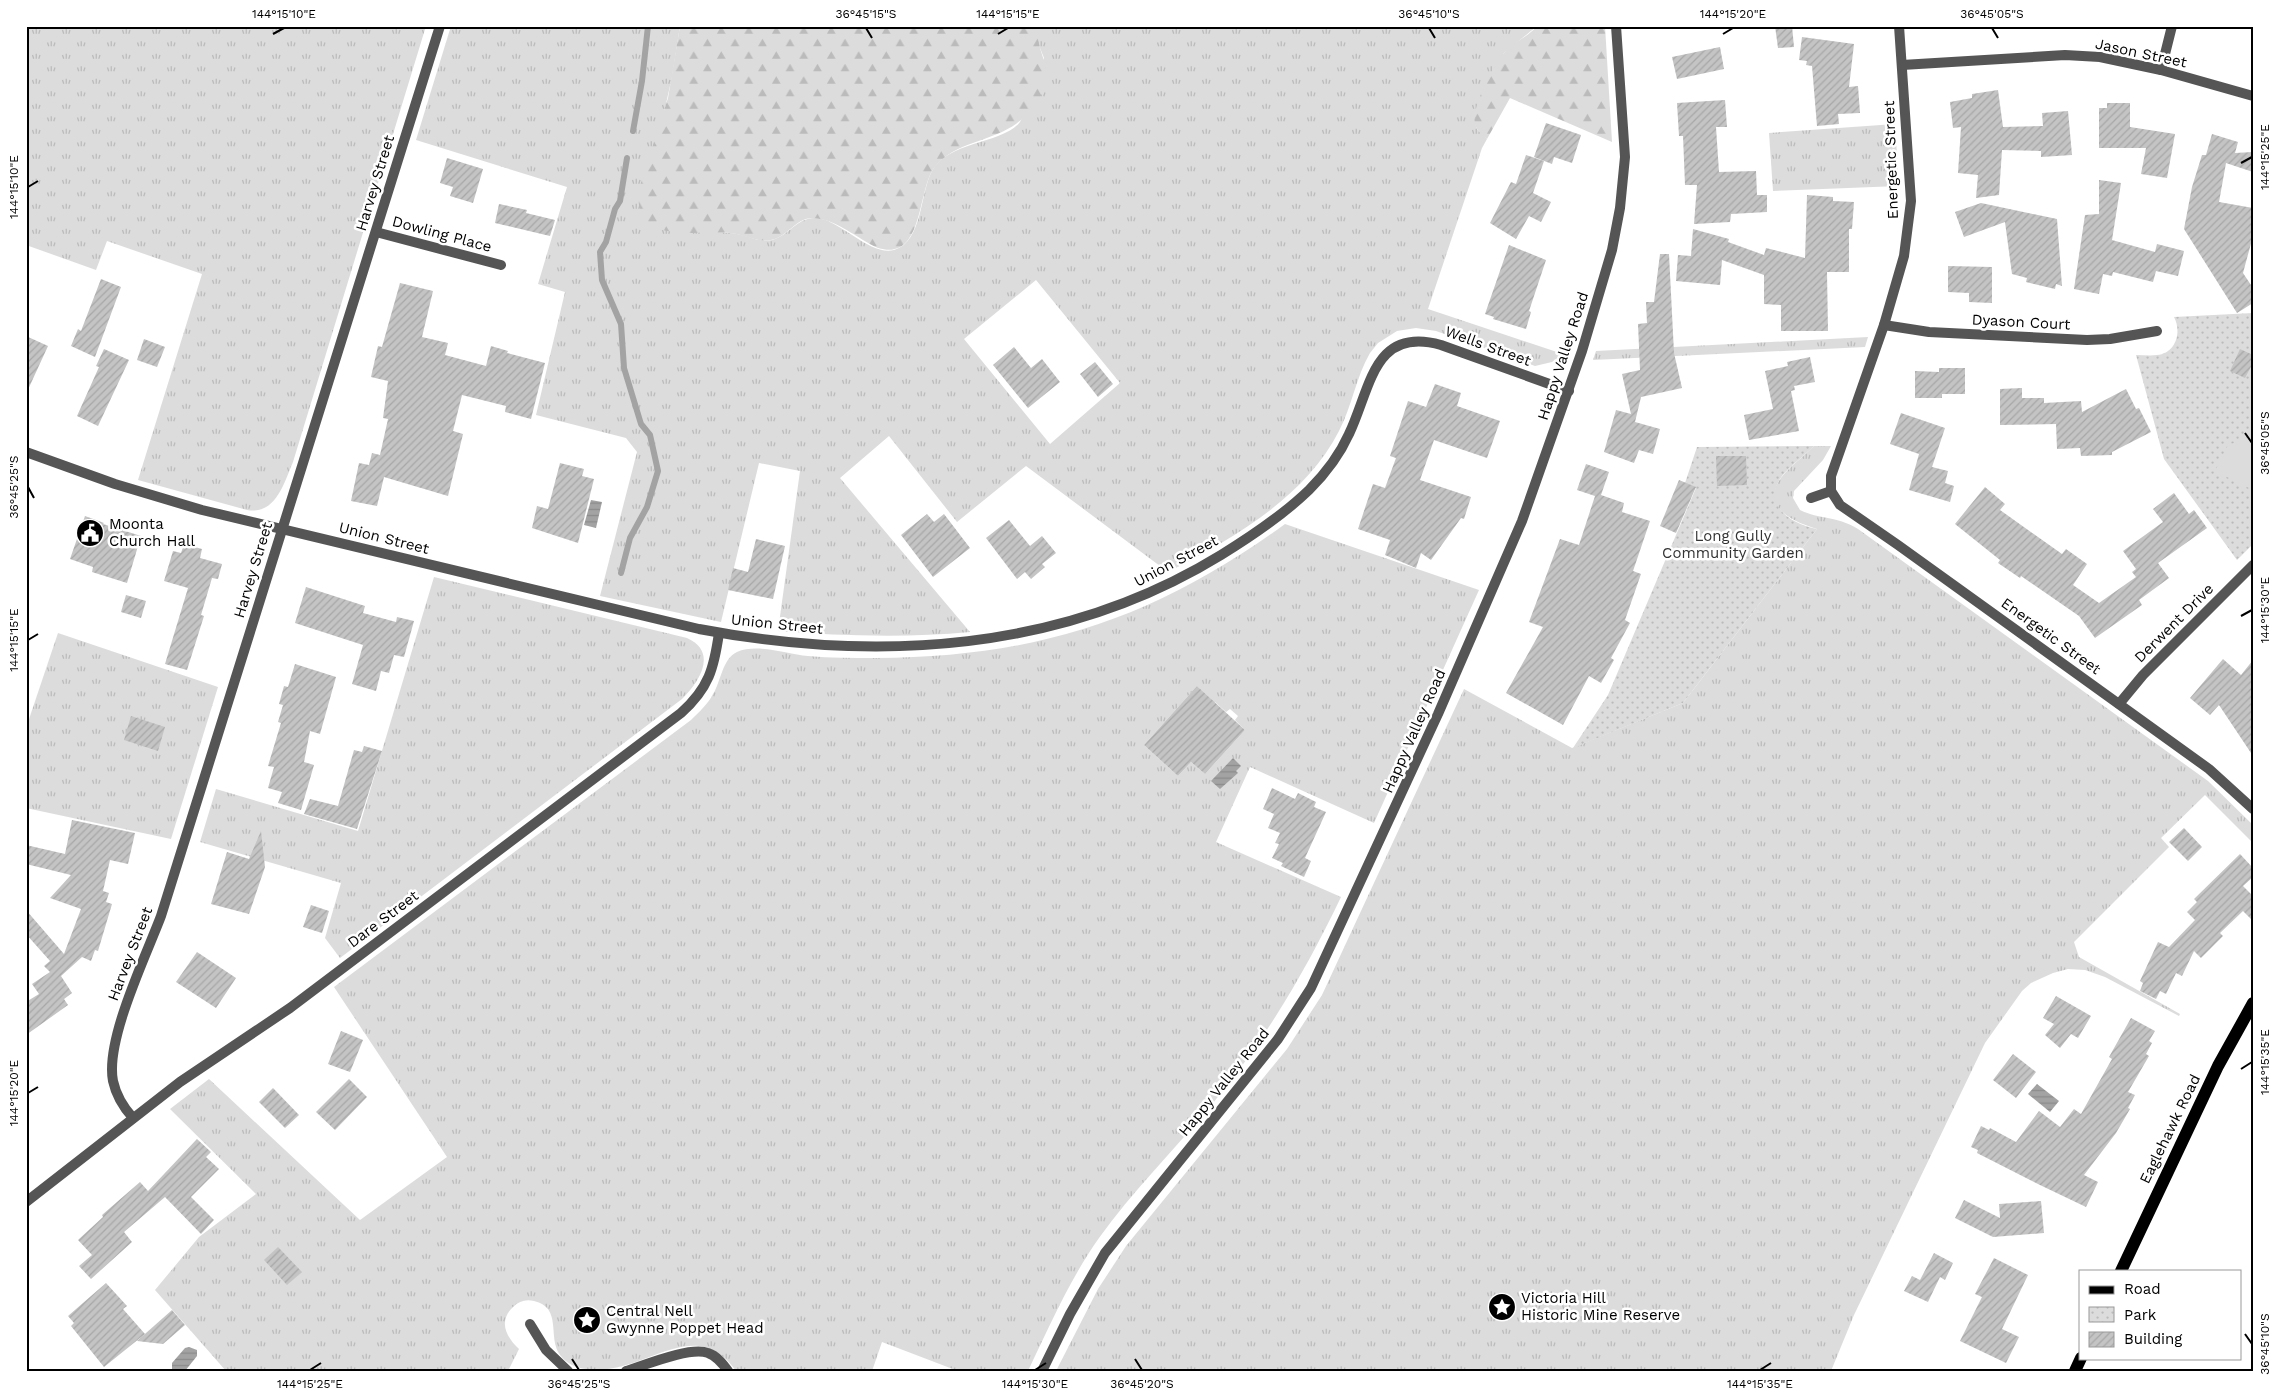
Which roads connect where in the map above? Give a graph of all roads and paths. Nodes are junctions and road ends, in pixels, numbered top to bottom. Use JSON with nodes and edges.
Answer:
{"nodes":[{"id":1,"x":440,"y":26,"type":"edge"},
{"id":2,"x":1616,"y":26,"type":"edge"},
{"id":3,"x":1899,"y":26,"type":"edge"},
{"id":4,"x":2172,"y":26,"type":"edge"},
{"id":5,"x":1902,"y":65,"type":"junction"},
{"id":6,"x":2161,"y":70,"type":"junction"},
{"id":7,"x":2253,"y":96,"type":"edge"},
{"id":8,"x":376,"y":232,"type":"junction"},
{"id":9,"x":501,"y":266,"type":"dead end"},
{"id":10,"x":1884,"y":325,"type":"junction"},
{"id":11,"x":2157,"y":331,"type":"dead end"},
{"id":12,"x":1425,"y":341,"type":"joint"},
{"id":13,"x":1569,"y":391,"type":"junction"},
{"id":14,"x":26,"y":452,"type":"edge"},
{"id":15,"x":1831,"y":491,"type":"junction"},
{"id":16,"x":1811,"y":498,"type":"dead end"},
{"id":17,"x":282,"y":528,"type":"junction"},
{"id":18,"x":2253,"y":565,"type":"edge"},
{"id":19,"x":719,"y":632,"type":"junction"},
{"id":20,"x":2120,"y":704,"type":"junction"},
{"id":21,"x":2253,"y":809,"type":"edge"},
{"id":22,"x":2253,"y":1004,"type":"edge"},
{"id":23,"x":133,"y":1118,"type":"junction"},
{"id":24,"x":26,"y":1202,"type":"edge"},
{"id":25,"x":2121,"y":1270,"type":"edge"},
{"id":26,"x":530,"y":1324,"type":"dead end"},
{"id":27,"x":568,"y":1371,"type":"edge"},
{"id":28,"x":626,"y":1371,"type":"edge"},
{"id":29,"x":728,"y":1371,"type":"edge"},
{"id":30,"x":1042,"y":1371,"type":"edge"}],
"edges":[{"from":1,"to":8,"type":"street","name":"Harvey Street"},
{"from":2,"to":13,"type":"street","name":"Happy Valley Road"},
{"from":3,"to":5,"type":"street","name":"Energetic Street"},
{"from":4,"to":6,"type":"street"},
{"from":5,"to":6,"type":"street","name":"Jason Street"},
{"from":5,"to":10,"type":"street","name":"Energetic Street"},
{"from":6,"to":7,"type":"street","name":"Jason Street"},
{"from":8,"to":9,"type":"street","name":"Dowling Place"},
{"from":8,"to":17,"type":"street","name":"Harvey Street"},
{"from":10,"to":11,"type":"street","name":"Dyason Court"},
{"from":10,"to":15,"type":"street","name":"Energetic Street"},
{"from":12,"to":13,"type":"street","name":"Wells Street"},
{"from":12,"to":19,"type":"street","name":"Union Street"},
{"from":13,"to":30,"type":"street","name":"Happy Valley Road"},
{"from":14,"to":17,"type":"street","name":"Union Street"},
{"from":15,"to":16,"type":"street"},
{"from":15,"to":20,"type":"street","name":"Energetic Street"},
{"from":17,"to":19,"type":"street","name":"Union Street"},
{"from":17,"to":23,"type":"street","name":"Harvey Street"},
{"from":18,"to":20,"type":"street","name":"Derwent Drive"},
{"from":19,"to":23,"type":"street","name":"Dare Street"},
{"from":20,"to":21,"type":"street","name":"Energetic Street"},
{"from":22,"to":25,"type":"main road","name":"Eaglehawk Road"},
{"from":23,"to":24,"type":"street","name":"Dare Street"},
{"from":26,"to":27,"type":"street"},
{"from":28,"to":29,"type":"street"}]}
